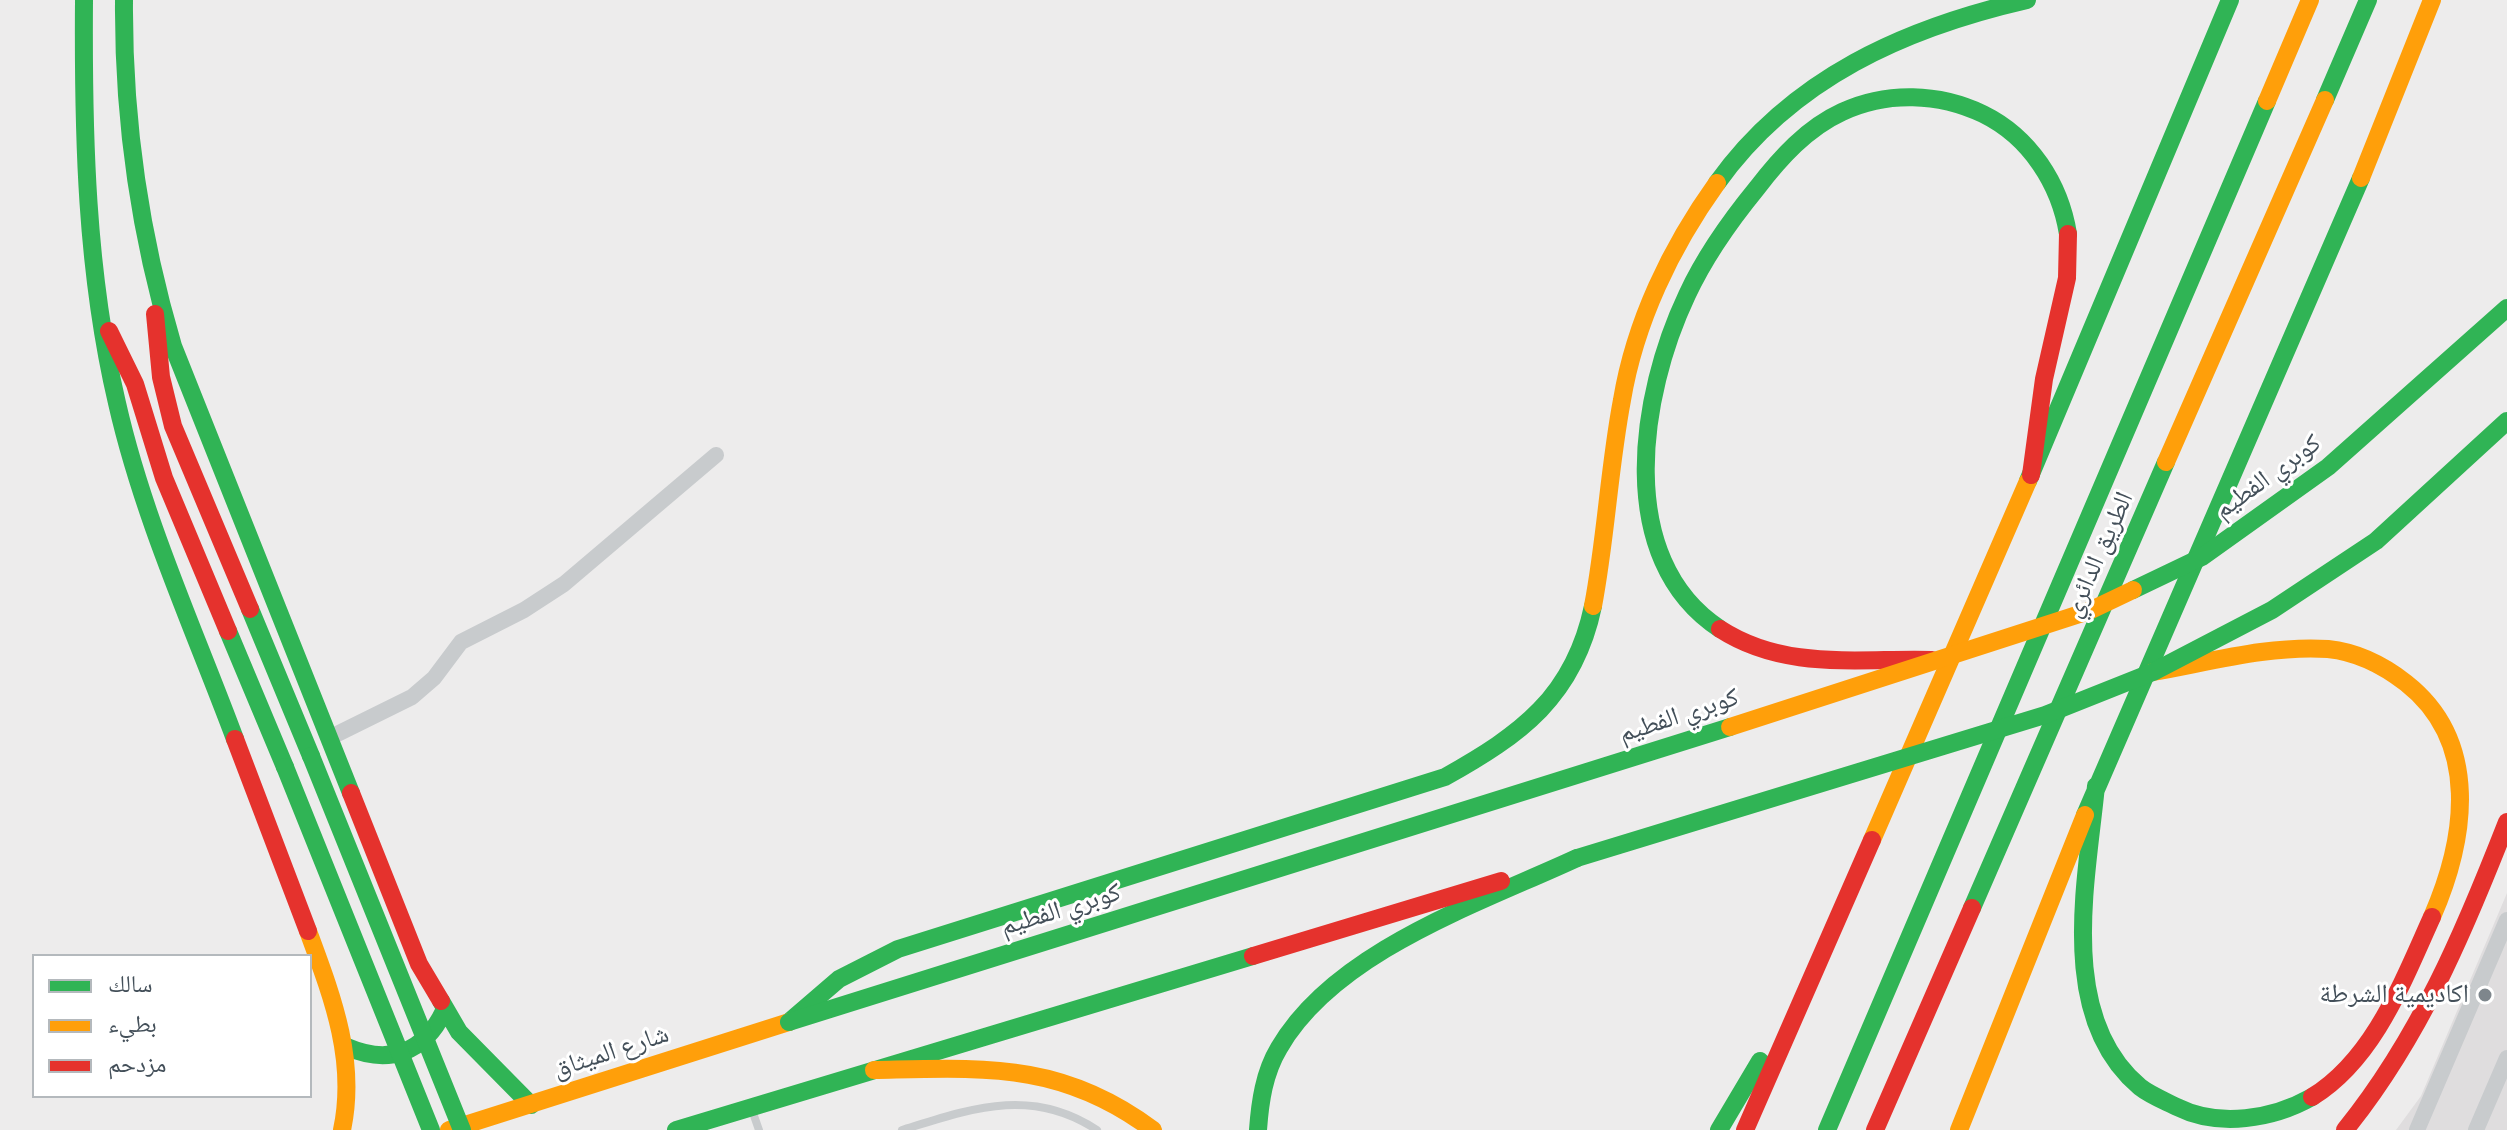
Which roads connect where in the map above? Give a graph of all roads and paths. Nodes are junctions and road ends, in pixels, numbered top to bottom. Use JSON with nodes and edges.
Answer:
{"nodes":[{"id":1,"x":84,"y":0,"type":"edge"},
{"id":2,"x":124,"y":0,"type":"edge"},
{"id":3,"x":2027,"y":0,"type":"edge"},
{"id":4,"x":2230,"y":0,"type":"edge"},
{"id":5,"x":2310,"y":0,"type":"edge"},
{"id":6,"x":2368,"y":0,"type":"edge"},
{"id":7,"x":2432,"y":0,"type":"edge"},
{"id":8,"x":157,"y":297,"type":"junction"},
{"id":9,"x":2507,"y":308,"type":"edge"},
{"id":10,"x":100,"y":317,"type":"junction"},
{"id":11,"x":2507,"y":421,"type":"edge"},
{"id":12,"x":716,"y":455,"type":"dead end"},
{"id":13,"x":2031,"y":475,"type":"junction"},
{"id":14,"x":1932,"y":660,"type":"junction"},
{"id":15,"x":2153,"y":672,"type":"junction"},
{"id":16,"x":329,"y":738,"type":"junction"},
{"id":17,"x":2096,"y":786,"type":"junction"},
{"id":18,"x":2507,"y":822,"type":"edge"},
{"id":19,"x":1577,"y":858,"type":"junction"},
{"id":20,"x":2507,"y":920,"type":"edge"},
{"id":21,"x":1808,"y":989,"type":"junction"},
{"id":22,"x":444,"y":1011,"type":"junction"},
{"id":23,"x":789,"y":1022,"type":"junction"},
{"id":24,"x":347,"y":1047,"type":"junction"},
{"id":25,"x":2507,"y":1058,"type":"edge"},
{"id":26,"x":874,"y":1070,"type":"junction"},
{"id":27,"x":2331,"y":1085,"type":"junction"},
{"id":28,"x":531,"y":1105,"type":"junction"},
{"id":29,"x":752,"y":1109,"type":"junction"},
{"id":30,"x":342,"y":1130,"type":"edge"},
{"id":31,"x":431,"y":1130,"type":"edge"},
{"id":32,"x":449,"y":1130,"type":"edge"},
{"id":33,"x":462,"y":1130,"type":"edge"},
{"id":34,"x":676,"y":1130,"type":"edge"},
{"id":35,"x":759,"y":1130,"type":"edge"},
{"id":36,"x":902,"y":1130,"type":"edge"},
{"id":37,"x":1097,"y":1130,"type":"edge"},
{"id":38,"x":1153,"y":1130,"type":"edge"},
{"id":39,"x":1258,"y":1130,"type":"edge"},
{"id":40,"x":1719,"y":1130,"type":"edge"},
{"id":41,"x":1745,"y":1130,"type":"edge"},
{"id":42,"x":1827,"y":1130,"type":"edge"},
{"id":43,"x":1875,"y":1130,"type":"edge"},
{"id":44,"x":1959,"y":1130,"type":"edge"},
{"id":45,"x":2283,"y":1130,"type":"edge"},
{"id":46,"x":2345,"y":1130,"type":"edge"},
{"id":47,"x":2417,"y":1130,"type":"edge"},
{"id":48,"x":2476,"y":1130,"type":"edge"}],
"edges":[{"from":1,"to":10,"type":"main road"},
{"from":2,"to":8,"type":"main road"},
{"from":3,"to":23,"type":"main road"},
{"from":4,"to":13,"type":"main road"},
{"from":5,"to":42,"type":"main road","name":"الطريق الدائري"},
{"from":6,"to":43,"type":"main road","name":"الطريق الدائري"},
{"from":7,"to":17,"type":"main road"},
{"from":8,"to":16,"type":"main road"},
{"from":8,"to":33,"type":"main road","bridge":true},
{"from":9,"to":14,"type":"main road","name":"كوبري الفطيم","bridge":true},
{"from":10,"to":24,"type":"main road"},
{"from":10,"to":31,"type":"main road","bridge":true},
{"from":11,"to":15,"type":"main road","bridge":true},
{"from":12,"to":16,"type":"street"},
{"from":13,"to":14,"type":"main road"},
{"from":13,"to":21,"type":"main road"},
{"from":14,"to":23,"type":"main road","name":"كوبري الفطيم","bridge":true},
{"from":15,"to":19,"type":"main road","bridge":true},
{"from":15,"to":27,"type":"main road"},
{"from":16,"to":22,"type":"main road"},
{"from":17,"to":27,"type":"main road"},
{"from":17,"to":44,"type":"main road"},
{"from":18,"to":46,"type":"main road"},
{"from":19,"to":26,"type":"main road"},
{"from":19,"to":39,"type":"main road"},
{"from":20,"to":47,"type":"street"},
{"from":21,"to":40,"type":"main road"},
{"from":21,"to":41,"type":"main road"},
{"from":22,"to":24,"type":"main road"},
{"from":22,"to":28,"type":"main road"},
{"from":23,"to":28,"type":"main road","name":"شارع الميثاق"},
{"from":24,"to":30,"type":"main road"},
{"from":25,"to":48,"type":"street"},
{"from":26,"to":29,"type":"main road"},
{"from":26,"to":38,"type":"main road"},
{"from":27,"to":45,"type":"main road"},
{"from":28,"to":32,"type":"main road","name":"شارع الميثاق"},
{"from":29,"to":34,"type":"main road"},
{"from":29,"to":35,"type":"lane"},
{"from":36,"to":37,"type":"lane"}]}
